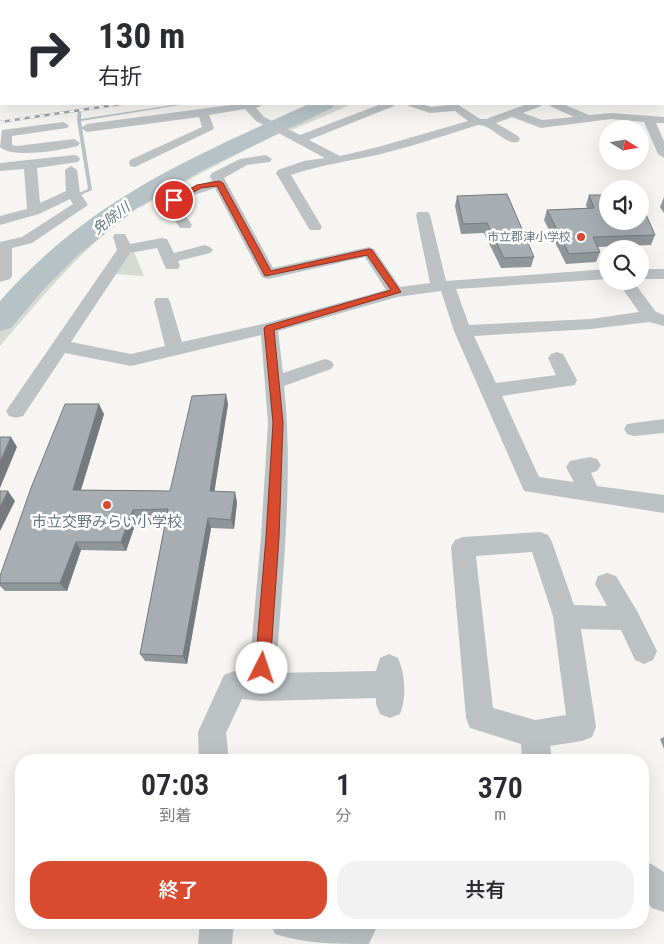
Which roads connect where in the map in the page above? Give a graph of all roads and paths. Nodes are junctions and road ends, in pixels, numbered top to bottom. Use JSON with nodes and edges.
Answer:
{"nodes":[{"id":1,"x":252,"y":105,"type":"edge"},
{"id":2,"x":387,"y":105,"type":"edge"},
{"id":3,"x":416,"y":105,"type":"edge"},
{"id":4,"x":534,"y":105,"type":"edge"},
{"id":5,"x":556,"y":105,"type":"edge"},
{"id":6,"x":623,"y":105,"type":"edge"},
{"id":7,"x":455,"y":106,"type":"edge"},
{"id":8,"x":203,"y":113,"type":"junction"},
{"id":9,"x":513,"y":113,"type":"junction"},
{"id":10,"x":587,"y":118,"type":"junction"},
{"id":11,"x":648,"y":119,"type":"junction"},
{"id":12,"x":664,"y":119,"type":"edge"},
{"id":13,"x":482,"y":122,"type":"junction"},
{"id":14,"x":63,"y":126,"type":"dead end"},
{"id":15,"x":87,"y":128,"type":"dead end"},
{"id":16,"x":300,"y":139,"type":"junction"},
{"id":17,"x":514,"y":139,"type":"dead end"},
{"id":18,"x":74,"y":143,"type":"dead end"},
{"id":19,"x":3,"y":147,"type":"edge"},
{"id":20,"x":664,"y":154,"type":"edge"},
{"id":21,"x":338,"y":160,"type":"junction"},
{"id":22,"x":260,"y":161,"type":"dead end"},
{"id":23,"x":135,"y":163,"type":"dead end"},
{"id":24,"x":30,"y":165,"type":"junction"},
{"id":25,"x":0,"y":167,"type":"edge"},
{"id":26,"x":219,"y":183,"type":"junction"},
{"id":27,"x":75,"y":196,"type":"junction"},
{"id":28,"x":34,"y":211,"type":"junction"},
{"id":29,"x":423,"y":215,"type":"dead end"},
{"id":30,"x":185,"y":224,"type":"dead end"},
{"id":31,"x":315,"y":227,"type":"dead end"},
{"id":32,"x":2,"y":232,"type":"edge"},
{"id":33,"x":205,"y":250,"type":"dead end"},
{"id":34,"x":649,"y":274,"type":"edge"},
{"id":35,"x":664,"y":274,"type":"edge"},
{"id":36,"x":599,"y":275,"type":"edge"},
{"id":37,"x":0,"y":277,"type":"edge"},
{"id":38,"x":443,"y":286,"type":"junction"},
{"id":39,"x":633,"y":290,"type":"edge"},
{"id":40,"x":396,"y":292,"type":"junction"},
{"id":41,"x":162,"y":302,"type":"dead end"},
{"id":42,"x":657,"y":319,"type":"edge"},
{"id":43,"x":269,"y":328,"type":"junction"},
{"id":44,"x":463,"y":331,"type":"junction"},
{"id":45,"x":60,"y":346,"type":"junction"},
{"id":46,"x":175,"y":351,"type":"junction"},
{"id":47,"x":557,"y":358,"type":"dead end"},
{"id":48,"x":325,"y":365,"type":"dead end"},
{"id":49,"x":273,"y":383,"type":"junction"},
{"id":50,"x":489,"y":391,"type":"junction"},
{"id":51,"x":16,"y":411,"type":"dead end"},
{"id":52,"x":590,"y":465,"type":"dead end"},
{"id":53,"x":590,"y":493,"type":"junction"},
{"id":54,"x":664,"y":504,"type":"edge"},
{"id":55,"x":607,"y":584,"type":"dead end"},
{"id":56,"x":566,"y":616,"type":"junction"},
{"id":57,"x":628,"y":619,"type":"junction"},
{"id":58,"x":644,"y":651,"type":"dead end"},
{"id":59,"x":390,"y":685,"type":"dead end"},
{"id":60,"x":261,"y":686,"type":"junction"},
{"id":61,"x":536,"y":747,"type":"edge"},
{"id":62,"x":214,"y":754,"type":"edge"},
{"id":63,"x":649,"y":882,"type":"edge"},
{"id":64,"x":664,"y":896,"type":"edge"},
{"id":65,"x":217,"y":929,"type":"edge"},
{"id":66,"x":324,"y":929,"type":"edge"},
{"id":67,"x":359,"y":929,"type":"edge"},
{"id":68,"x":216,"y":944,"type":"edge"}],
"edges":[{"from":1,"to":8,"type":"street"},
{"from":1,"to":16,"type":"street"},
{"from":2,"to":16,"type":"street"},
{"from":3,"to":7,"type":"street"},
{"from":4,"to":9,"type":"street"},
{"from":5,"to":10,"type":"street"},
{"from":6,"to":12,"type":"street"},
{"from":7,"to":13,"type":"street"},
{"from":8,"to":15,"type":"street"},
{"from":8,"to":23,"type":"street"},
{"from":9,"to":10,"type":"street"},
{"from":9,"to":13,"type":"street"},
{"from":10,"to":11,"type":"street"},
{"from":11,"to":12,"type":"street"},
{"from":11,"to":20,"type":"street"},
{"from":13,"to":17,"type":"street"},
{"from":13,"to":21,"type":"street"},
{"from":14,"to":19,"type":"street"},
{"from":16,"to":21,"type":"street"},
{"from":18,"to":19,"type":"street"},
{"from":21,"to":31,"type":"street"},
{"from":22,"to":26,"type":"street"},
{"from":24,"to":25,"type":"street"},
{"from":24,"to":27,"type":"street"},
{"from":24,"to":28,"type":"street"},
{"from":26,"to":30,"type":"street"},
{"from":26,"to":40,"type":"street"},
{"from":27,"to":28,"type":"street"},
{"from":27,"to":32,"type":"street"},
{"from":28,"to":32,"type":"street"},
{"from":29,"to":38,"type":"street"},
{"from":32,"to":37,"type":"street"},
{"from":33,"to":45,"type":"street"},
{"from":34,"to":35,"type":"street"},
{"from":36,"to":38,"type":"street"},
{"from":38,"to":40,"type":"street"},
{"from":38,"to":44,"type":"street"},
{"from":39,"to":42,"type":"street"},
{"from":40,"to":43,"type":"street"},
{"from":41,"to":46,"type":"street"},
{"from":42,"to":44,"type":"street"},
{"from":43,"to":46,"type":"street"},
{"from":43,"to":49,"type":"street"},
{"from":44,"to":50,"type":"street"},
{"from":45,"to":46,"type":"street"},
{"from":45,"to":51,"type":"street"},
{"from":47,"to":50,"type":"street"},
{"from":48,"to":49,"type":"street"},
{"from":49,"to":60,"type":"street"},
{"from":50,"to":53,"type":"street"},
{"from":52,"to":53,"type":"street"},
{"from":53,"to":54,"type":"street"},
{"from":55,"to":57,"type":"street"},
{"from":56,"to":57,"type":"street"},
{"from":56,"to":61,"type":"street"},
{"from":56,"to":61,"type":"street"},
{"from":57,"to":58,"type":"street"},
{"from":59,"to":60,"type":"street"},
{"from":60,"to":62,"type":"street"},
{"from":63,"to":64,"type":"street"},
{"from":65,"to":68,"type":"street"},
{"from":66,"to":67,"type":"street"}]}
